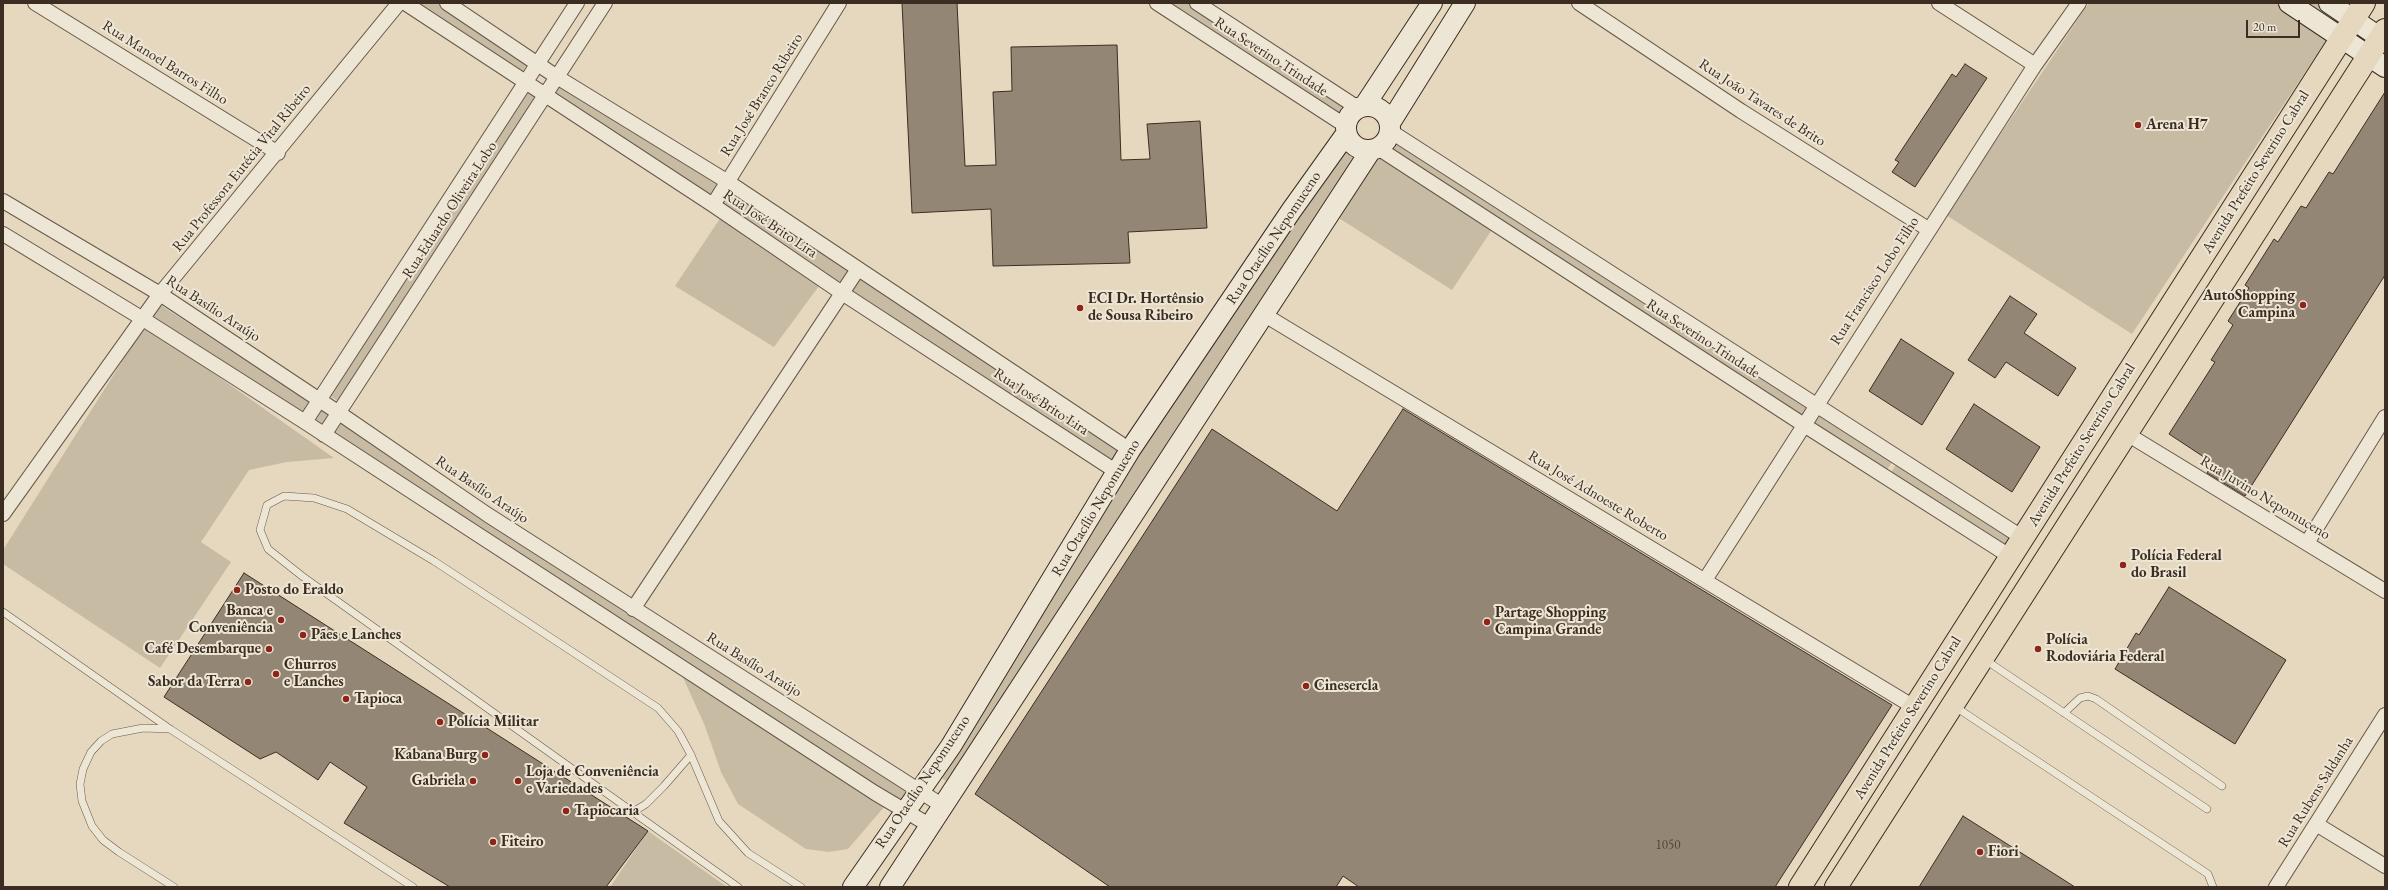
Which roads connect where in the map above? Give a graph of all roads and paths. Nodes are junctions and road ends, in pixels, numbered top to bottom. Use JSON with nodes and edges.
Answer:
{"nodes":[{"id":1,"x":35,"y":3,"type":"edge"},
{"id":2,"x":399,"y":3,"type":"edge"},
{"id":3,"x":405,"y":3,"type":"edge"},
{"id":4,"x":447,"y":3,"type":"edge"},
{"id":5,"x":577,"y":3,"type":"edge"},
{"id":6,"x":605,"y":3,"type":"edge"},
{"id":7,"x":840,"y":3,"type":"edge"},
{"id":8,"x":1157,"y":3,"type":"edge"},
{"id":9,"x":1197,"y":3,"type":"edge"},
{"id":10,"x":1432,"y":3,"type":"edge"},
{"id":11,"x":1465,"y":3,"type":"edge"},
{"id":12,"x":1579,"y":3,"type":"edge"},
{"id":13,"x":1939,"y":3,"type":"edge"},
{"id":14,"x":2079,"y":3,"type":"edge"},
{"id":15,"x":2289,"y":3,"type":"edge"},
{"id":16,"x":2329,"y":3,"type":"edge"},
{"id":17,"x":2358,"y":11,"type":"edge"},
{"id":18,"x":2383,"y":36,"type":"edge"},
{"id":19,"x":2341,"y":37,"type":"junction"},
{"id":20,"x":2377,"y":62,"type":"edge"},
{"id":21,"x":538,"y":63,"type":"junction"},
{"id":22,"x":2035,"y":65,"type":"junction"},
{"id":23,"x":557,"y":77,"type":"junction"},
{"id":24,"x":526,"y":83,"type":"junction"},
{"id":25,"x":545,"y":96,"type":"junction"},
{"id":26,"x":1362,"y":107,"type":"junction"},
{"id":27,"x":1390,"y":127,"type":"junction"},
{"id":28,"x":1346,"y":130,"type":"junction"},
{"id":29,"x":1374,"y":149,"type":"junction"},
{"id":30,"x":278,"y":153,"type":"junction"},
{"id":31,"x":728,"y":182,"type":"junction"},
{"id":32,"x":3,"y":201,"type":"edge"},
{"id":33,"x":713,"y":205,"type":"junction"},
{"id":34,"x":1928,"y":230,"type":"junction"},
{"id":35,"x":3,"y":234,"type":"edge"},
{"id":36,"x":858,"y":269,"type":"junction"},
{"id":37,"x":842,"y":293,"type":"junction"},
{"id":38,"x":160,"y":294,"type":"junction"},
{"id":39,"x":1264,"y":314,"type":"junction"},
{"id":40,"x":143,"y":319,"type":"junction"},
{"id":41,"x":320,"y":400,"type":"junction"},
{"id":42,"x":1815,"y":404,"type":"junction"},
{"id":43,"x":339,"y":413,"type":"junction"},
{"id":44,"x":2385,"y":417,"type":"edge"},
{"id":45,"x":305,"y":422,"type":"junction"},
{"id":46,"x":1804,"y":425,"type":"junction"},
{"id":47,"x":2127,"y":434,"type":"junction"},
{"id":48,"x":324,"y":435,"type":"junction"},
{"id":49,"x":1130,"y":450,"type":"junction"},
{"id":50,"x":1898,"y":458,"type":"junction"},
{"id":51,"x":1117,"y":472,"type":"junction"},
{"id":52,"x":1886,"y":478,"type":"junction"},
{"id":53,"x":3,"y":514,"type":"edge"},
{"id":54,"x":2023,"y":538,"type":"junction"},
{"id":55,"x":2307,"y":543,"type":"junction"},
{"id":56,"x":2010,"y":556,"type":"junction"},
{"id":57,"x":1705,"y":580,"type":"junction"},
{"id":58,"x":2385,"y":591,"type":"edge"},
{"id":59,"x":633,"y":608,"type":"junction"},
{"id":60,"x":3,"y":612,"type":"edge"},
{"id":61,"x":1984,"y":659,"type":"junction"},
{"id":62,"x":1954,"y":706,"type":"junction"},
{"id":63,"x":1914,"y":707,"type":"junction"},
{"id":64,"x":2064,"y":712,"type":"junction"},
{"id":65,"x":2385,"y":715,"type":"edge"},
{"id":66,"x":170,"y":729,"type":"junction"},
{"id":67,"x":691,"y":755,"type":"junction"},
{"id":68,"x":2222,"y":786,"type":"dead end"},
{"id":69,"x":920,"y":791,"type":"junction"},
{"id":70,"x":943,"y":806,"type":"junction"},
{"id":71,"x":2207,"y":809,"type":"dead end"},
{"id":72,"x":904,"y":811,"type":"junction"},
{"id":73,"x":633,"y":812,"type":"junction"},
{"id":74,"x":2316,"y":824,"type":"junction"},
{"id":75,"x":929,"y":825,"type":"junction"},
{"id":76,"x":2385,"y":866,"type":"edge"},
{"id":77,"x":174,"y":887,"type":"edge"},
{"id":78,"x":413,"y":887,"type":"edge"},
{"id":79,"x":738,"y":887,"type":"edge"},
{"id":80,"x":801,"y":887,"type":"edge"},
{"id":81,"x":852,"y":887,"type":"edge"},
{"id":82,"x":890,"y":887,"type":"edge"},
{"id":83,"x":1800,"y":887,"type":"edge"},
{"id":84,"x":1836,"y":887,"type":"edge"},
{"id":85,"x":2213,"y":887,"type":"edge"},
{"id":86,"x":2276,"y":887,"type":"edge"}],
"edges":[{"from":1,"to":30,"type":"street","name":"Rua Manoel Barros Filho"},
{"from":2,"to":30,"type":"street","name":"Rua Professora Eutécia Vital Ribeiro"},
{"from":3,"to":24,"type":"street","name":"Rua José Brito Lira"},
{"from":4,"to":21,"type":"street","name":"Rua José Brito Lira"},
{"from":5,"to":21,"type":"street","name":"Rua Eduardo Oliveira Lobo"},
{"from":6,"to":23,"type":"street","name":"Rua Eduardo Oliveira Lobo"},
{"from":7,"to":31,"type":"street","name":"Rua José Branco Ribeiro"},
{"from":8,"to":28,"type":"street","name":"Rua Severino Trindade"},
{"from":9,"to":26,"type":"street","name":"Rua Severino Trindade"},
{"from":10,"to":26,"type":"street"},
{"from":11,"to":27,"type":"street"},
{"from":12,"to":34,"type":"street","name":"Rua João Tavares de Brito"},
{"from":13,"to":22,"type":"street"},
{"from":14,"to":22,"type":"street","name":"Rua Francisco Lobo Filho"},
{"from":15,"to":19,"type":"street"},
{"from":16,"to":17,"type":"street"},
{"from":17,"to":18,"type":"street"},
{"from":17,"to":19,"type":"main road","name":"Avenida Prefeito Severino Cabral"},
{"from":18,"to":20,"type":"main road","name":"Avenida Prefeito Severino Cabral"},
{"from":19,"to":20,"type":"street"},
{"from":19,"to":54,"type":"main road","name":"Avenida Prefeito Severino Cabral"},
{"from":20,"to":47,"type":"main road","name":"Avenida Prefeito Severino Cabral"},
{"from":21,"to":23,"type":"street","name":"Rua José Brito Lira"},
{"from":21,"to":24,"type":"street","name":"Rua Eduardo Oliveira Lobo"},
{"from":22,"to":34,"type":"street","name":"Rua Francisco Lobo Filho"},
{"from":23,"to":25,"type":"street","name":"Rua Eduardo Oliveira Lobo"},
{"from":23,"to":31,"type":"street","name":"Rua José Brito Lira"},
{"from":24,"to":25,"type":"street","name":"Rua José Brito Lira"},
{"from":24,"to":41,"type":"street","name":"Rua Eduardo Oliveira Lobo"},
{"from":25,"to":33,"type":"street","name":"Rua José Brito Lira"},
{"from":25,"to":43,"type":"street","name":"Rua Eduardo Oliveira Lobo"},
{"from":26,"to":27,"type":"street"},
{"from":26,"to":28,"type":"street"},
{"from":27,"to":29,"type":"street"},
{"from":27,"to":42,"type":"street","name":"Rua Severino Trindade"},
{"from":28,"to":29,"type":"street"},
{"from":28,"to":49,"type":"street","name":"Rua Otacílio Nepomuceno"},
{"from":29,"to":39,"type":"street","name":"Rua Otacílio Nepomuceno"},
{"from":29,"to":46,"type":"street","name":"Rua Severino Trindade"},
{"from":30,"to":38,"type":"street","name":"Rua Professora Eutécia Vital Ribeiro"},
{"from":31,"to":33,"type":"street","name":"Rua José Branco Ribeiro"},
{"from":31,"to":36,"type":"street","name":"Rua José Brito Lira"},
{"from":32,"to":38,"type":"street","name":"Rua Basílio Araújo"},
{"from":33,"to":37,"type":"street","name":"Rua José Brito Lira"},
{"from":34,"to":42,"type":"street","name":"Rua Francisco Lobo Filho"},
{"from":35,"to":40,"type":"street"},
{"from":36,"to":37,"type":"street"},
{"from":36,"to":49,"type":"street","name":"Rua José Brito Lira"},
{"from":37,"to":51,"type":"street","name":"Rua José Brito Lira"},
{"from":37,"to":59,"type":"street"},
{"from":38,"to":40,"type":"street","name":"Rua Professora Eutécia Vital Ribeiro"},
{"from":38,"to":41,"type":"street","name":"Rua Basílio Araújo"},
{"from":39,"to":57,"type":"street","name":"Rua José Adnoeste Roberto"},
{"from":39,"to":70,"type":"street","name":"Rua Otacílio Nepomuceno"},
{"from":40,"to":45,"type":"street"},
{"from":40,"to":53,"type":"street","name":"Rua Professora Eutécia Vital Ribeiro"},
{"from":41,"to":43,"type":"street","name":"Rua Basílio Araújo"},
{"from":41,"to":45,"type":"street","name":"Rua Eduardo Oliveira Lobo"},
{"from":42,"to":46,"type":"street","name":"Rua Francisco Lobo Filho"},
{"from":42,"to":50,"type":"street","name":"Rua Severino Trindade"},
{"from":43,"to":48,"type":"street","name":"Rua Eduardo Oliveira Lobo"},
{"from":43,"to":59,"type":"street","name":"Rua Basílio Araújo"},
{"from":44,"to":55,"type":"street"},
{"from":45,"to":48,"type":"street"},
{"from":46,"to":52,"type":"street","name":"Rua Severino Trindade"},
{"from":46,"to":57,"type":"street","name":"Rua Francisco Lobo Filho"},
{"from":47,"to":55,"type":"street","name":"Rua Juvino Nepomuceno"},
{"from":47,"to":61,"type":"main road","name":"Avenida Prefeito Severino Cabral"},
{"from":48,"to":72,"type":"street"},
{"from":49,"to":51,"type":"street","name":"Rua Otacílio Nepomuceno"},
{"from":50,"to":52,"type":"street"},
{"from":50,"to":54,"type":"street","name":"Rua Severino Trindade"},
{"from":51,"to":69,"type":"street","name":"Rua Otacílio Nepomuceno"},
{"from":52,"to":56,"type":"street","name":"Rua Severino Trindade"},
{"from":54,"to":56,"type":"main road","name":"Avenida Prefeito Severino Cabral"},
{"from":55,"to":58,"type":"street","name":"Rua Juvino Nepomuceno"},
{"from":56,"to":63,"type":"main road","name":"Avenida Prefeito Severino Cabral"},
{"from":57,"to":63,"type":"street","name":"Rua José Adnoeste Roberto"},
{"from":59,"to":69,"type":"street","name":"Rua Basílio Araújo"},
{"from":60,"to":66,"type":"lane"},
{"from":61,"to":62,"type":"main road","name":"Avenida Prefeito Severino Cabral"},
{"from":61,"to":64,"type":"lane"},
{"from":62,"to":84,"type":"main road","name":"Avenida Prefeito Severino Cabral"},
{"from":62,"to":85,"type":"lane"},
{"from":63,"to":83,"type":"main road","name":"Avenida Prefeito Severino Cabral"},
{"from":64,"to":68,"type":"lane"},
{"from":64,"to":71,"type":"lane"},
{"from":65,"to":74,"type":"street","name":"Rua Rubens Saldanha"},
{"from":66,"to":77,"type":"lane"},
{"from":66,"to":78,"type":"lane"},
{"from":67,"to":73,"type":"lane"},
{"from":67,"to":73,"type":"lane"},
{"from":67,"to":80,"type":"lane"},
{"from":69,"to":70,"type":"street","name":"Rua Basílio Araújo"},
{"from":69,"to":72,"type":"street","name":"Rua Otacílio Nepomuceno"},
{"from":70,"to":75,"type":"street","name":"Rua Otacílio Nepomuceno"},
{"from":72,"to":75,"type":"street"},
{"from":72,"to":81,"type":"street","name":"Rua Otacílio Nepomuceno"},
{"from":73,"to":79,"type":"lane"},
{"from":74,"to":76,"type":"street"},
{"from":74,"to":86,"type":"street","name":"Rua Rubens Saldanha"},
{"from":75,"to":82,"type":"street","name":"Rua Otacílio Nepomuceno"}]}
